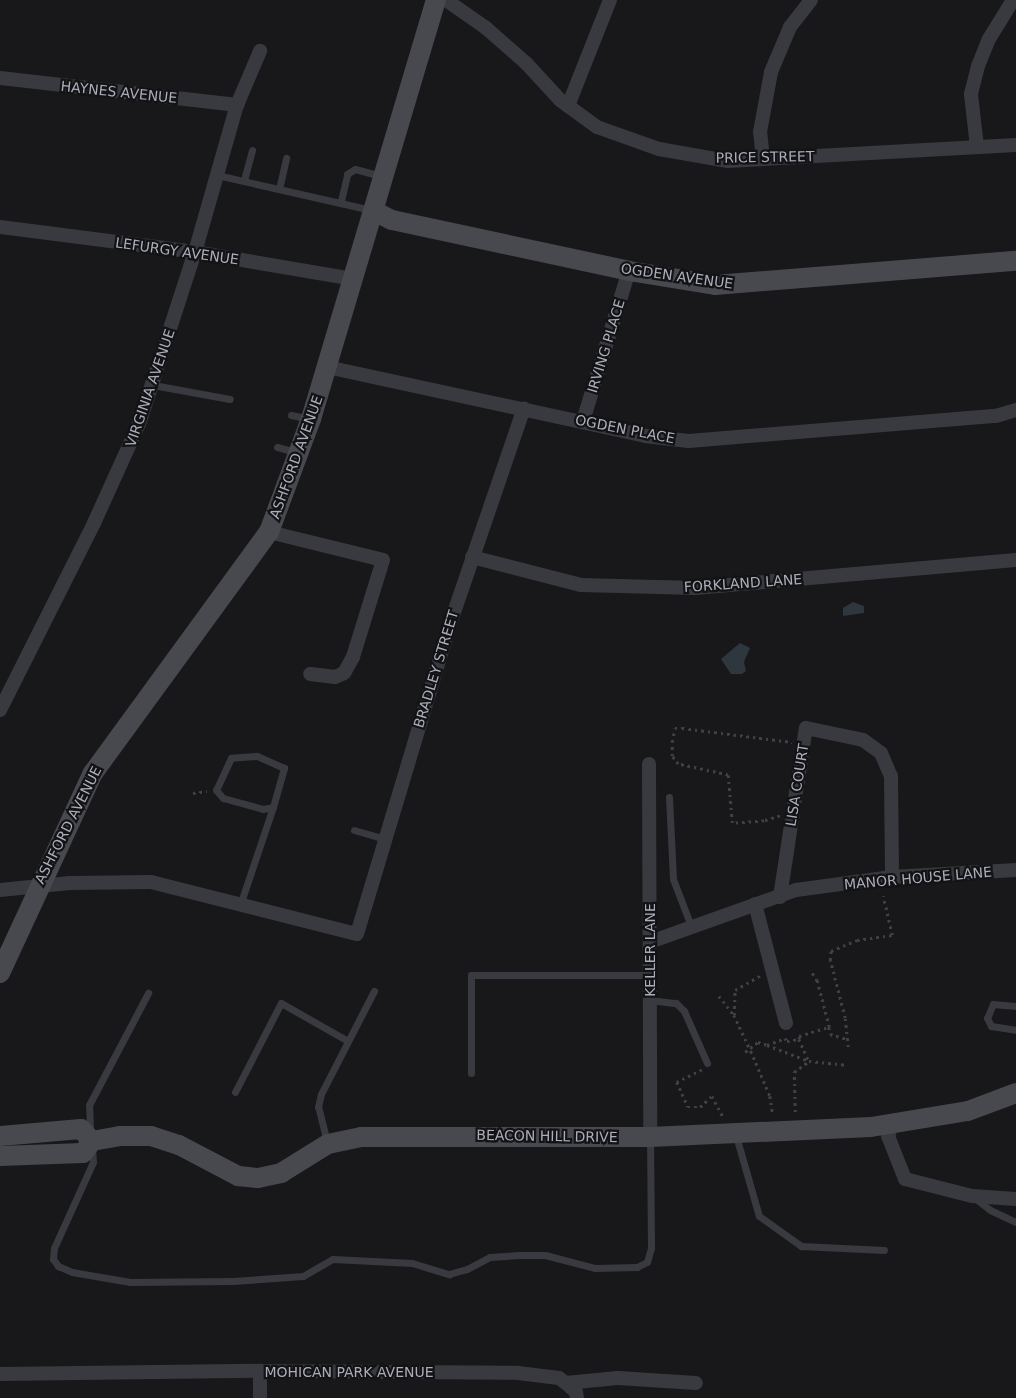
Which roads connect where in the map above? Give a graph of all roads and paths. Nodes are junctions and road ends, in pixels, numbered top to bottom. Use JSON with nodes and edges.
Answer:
{"nodes":[{"id":1,"x":436,"y":0,"type":"edge"},
{"id":2,"x":446,"y":0,"type":"edge"},
{"id":3,"x":610,"y":0,"type":"edge"},
{"id":4,"x":811,"y":0,"type":"edge"},
{"id":5,"x":1013,"y":0,"type":"edge"},
{"id":6,"x":260,"y":51,"type":"dead end"},
{"id":7,"x":0,"y":78,"type":"edge"},
{"id":8,"x":237,"y":105,"type":"junction"},
{"id":9,"x":568,"y":106,"type":"junction"},
{"id":10,"x":1016,"y":145,"type":"edge"},
{"id":11,"x":977,"y":147,"type":"junction"},
{"id":12,"x":252,"y":150,"type":"dead end"},
{"id":13,"x":286,"y":158,"type":"dead end"},
{"id":14,"x":763,"y":159,"type":"junction"},
{"id":15,"x":218,"y":175,"type":"junction"},
{"id":16,"x":384,"y":176,"type":"junction"},
{"id":17,"x":244,"y":180,"type":"junction"},
{"id":18,"x":279,"y":189,"type":"junction"},
{"id":19,"x":341,"y":201,"type":"junction"},
{"id":20,"x":374,"y":211,"type":"junction"},
{"id":21,"x":0,"y":227,"type":"edge"},
{"id":22,"x":195,"y":252,"type":"junction"},
{"id":23,"x":1016,"y":261,"type":"edge"},
{"id":24,"x":629,"y":271,"type":"junction"},
{"id":25,"x":353,"y":279,"type":"junction"},
{"id":26,"x":327,"y":367,"type":"junction"},
{"id":27,"x":153,"y":385,"type":"junction"},
{"id":28,"x":230,"y":400,"type":"dead end"},
{"id":29,"x":524,"y":408,"type":"junction"},
{"id":30,"x":1016,"y":410,"type":"edge"},
{"id":31,"x":291,"y":415,"type":"dead end"},
{"id":32,"x":311,"y":419,"type":"junction"},
{"id":33,"x":583,"y":422,"type":"junction"},
{"id":34,"x":277,"y":447,"type":"dead end"},
{"id":35,"x":299,"y":453,"type":"junction"},
{"id":36,"x":268,"y":532,"type":"junction"},
{"id":37,"x":472,"y":557,"type":"junction"},
{"id":38,"x":1016,"y":560,"type":"edge"},
{"id":39,"x":310,"y":674,"type":"dead end"},
{"id":40,"x":0,"y":710,"type":"edge"},
{"id":41,"x":804,"y":743,"type":"junction"},
{"id":42,"x":649,"y":764,"type":"dead end"},
{"id":43,"x":216,"y":790,"type":"junction"},
{"id":44,"x":194,"y":793,"type":"dead end"},
{"id":45,"x":669,"y":797,"type":"dead end"},
{"id":46,"x":273,"y":807,"type":"junction"},
{"id":47,"x":792,"y":818,"type":"junction"},
{"id":48,"x":354,"y":830,"type":"dead end"},
{"id":49,"x":385,"y":839,"type":"junction"},
{"id":50,"x":1016,"y":870,"type":"edge"},
{"id":51,"x":892,"y":877,"type":"junction"},
{"id":52,"x":36,"y":889,"type":"junction"},
{"id":53,"x":0,"y":890,"type":"edge"},
{"id":54,"x":883,"y":896,"type":"dead end"},
{"id":55,"x":780,"y":897,"type":"junction"},
{"id":56,"x":755,"y":904,"type":"junction"},
{"id":57,"x":240,"y":906,"type":"junction"},
{"id":58,"x":691,"y":926,"type":"junction"},
{"id":59,"x":650,"y":942,"type":"junction"},
{"id":60,"x":762,"y":966,"type":"dead end"},
{"id":61,"x":810,"y":970,"type":"dead end"},
{"id":62,"x":0,"y":973,"type":"edge"},
{"id":63,"x":650,"y":975,"type":"junction"},
{"id":64,"x":374,"y":991,"type":"dead end"},
{"id":65,"x":148,"y":993,"type":"dead end"},
{"id":66,"x":720,"y":996,"type":"dead end"},
{"id":67,"x":650,"y":1000,"type":"junction"},
{"id":68,"x":1016,"y":1006,"type":"edge"},
{"id":69,"x":734,"y":1015,"type":"junction"},
{"id":70,"x":786,"y":1023,"type":"dead end"},
{"id":71,"x":829,"y":1027,"type":"junction"},
{"id":72,"x":1016,"y":1030,"type":"edge"},
{"id":73,"x":799,"y":1039,"type":"junction"},
{"id":74,"x":847,"y":1039,"type":"junction"},
{"id":75,"x":348,"y":1041,"type":"junction"},
{"id":76,"x":767,"y":1045,"type":"junction"},
{"id":77,"x":848,"y":1047,"type":"dead end"},
{"id":78,"x":751,"y":1051,"type":"junction"},
{"id":79,"x":745,"y":1052,"type":"dead end"},
{"id":80,"x":809,"y":1060,"type":"junction"},
{"id":81,"x":707,"y":1063,"type":"joint"},
{"id":82,"x":848,"y":1065,"type":"dead end"},
{"id":83,"x":471,"y":1073,"type":"dead end"},
{"id":84,"x":235,"y":1092,"type":"dead end"},
{"id":85,"x":1016,"y":1093,"type":"edge"},
{"id":86,"x":795,"y":1112,"type":"dead end"},
{"id":87,"x":773,"y":1114,"type":"dead end"},
{"id":88,"x":722,"y":1115,"type":"dead end"},
{"id":89,"x":892,"y":1124,"type":"junction"},
{"id":90,"x":736,"y":1133,"type":"junction"},
{"id":91,"x":0,"y":1136,"type":"edge"},
{"id":92,"x":650,"y":1137,"type":"junction"},
{"id":93,"x":92,"y":1141,"type":"junction"},
{"id":94,"x":328,"y":1144,"type":"junction"},
{"id":95,"x":0,"y":1156,"type":"edge"},
{"id":96,"x":972,"y":1196,"type":"junction"},
{"id":97,"x":1016,"y":1199,"type":"edge"},
{"id":98,"x":1016,"y":1222,"type":"edge"},
{"id":99,"x":884,"y":1250,"type":"dead end"},
{"id":100,"x":260,"y":1371,"type":"junction"},
{"id":101,"x":0,"y":1374,"type":"edge"},
{"id":102,"x":566,"y":1383,"type":"junction"},
{"id":103,"x":696,"y":1383,"type":"dead end"},
{"id":104,"x":260,"y":1398,"type":"edge"},
{"id":105,"x":577,"y":1398,"type":"edge"}],
"edges":[{"from":1,"to":16,"type":"street","name":"ASHFORD AVENUE"},
{"from":2,"to":9,"type":"street","name":"PRICE STREET"},
{"from":3,"to":9,"type":"street"},
{"from":4,"to":14,"type":"street"},
{"from":5,"to":11,"type":"street"},
{"from":6,"to":8,"type":"street","name":"VIRGINIA AVENUE"},
{"from":7,"to":8,"type":"street","name":"HAYNES AVENUE"},
{"from":8,"to":15,"type":"street","name":"VIRGINIA AVENUE"},
{"from":9,"to":14,"type":"street","name":"PRICE STREET"},
{"from":10,"to":11,"type":"street","name":"PRICE STREET"},
{"from":11,"to":14,"type":"street","name":"PRICE STREET"},
{"from":12,"to":17,"type":"lane"},
{"from":13,"to":18,"type":"lane"},
{"from":15,"to":17,"type":"lane"},
{"from":15,"to":22,"type":"street","name":"VIRGINIA AVENUE"},
{"from":16,"to":19,"type":"lane"},
{"from":16,"to":20,"type":"street","name":"ASHFORD AVENUE"},
{"from":17,"to":18,"type":"lane"},
{"from":18,"to":19,"type":"lane"},
{"from":19,"to":20,"type":"lane"},
{"from":20,"to":24,"type":"street","name":"OGDEN AVENUE"},
{"from":20,"to":25,"type":"street","name":"ASHFORD AVENUE"},
{"from":21,"to":22,"type":"street","name":"LEFURGY AVENUE"},
{"from":22,"to":25,"type":"street","name":"LEFURGY AVENUE"},
{"from":22,"to":27,"type":"street","name":"VIRGINIA AVENUE"},
{"from":23,"to":24,"type":"street","name":"OGDEN AVENUE"},
{"from":24,"to":33,"type":"street","name":"IRVING PLACE"},
{"from":25,"to":26,"type":"street","name":"ASHFORD AVENUE"},
{"from":26,"to":29,"type":"street","name":"OGDEN PLACE"},
{"from":26,"to":32,"type":"street","name":"ASHFORD AVENUE"},
{"from":27,"to":28,"type":"lane"},
{"from":27,"to":40,"type":"street","name":"VIRGINIA AVENUE"},
{"from":29,"to":33,"type":"street","name":"OGDEN PLACE"},
{"from":29,"to":37,"type":"street","name":"BRADLEY STREET"},
{"from":30,"to":33,"type":"street","name":"OGDEN PLACE"},
{"from":31,"to":32,"type":"lane"},
{"from":32,"to":35,"type":"street","name":"ASHFORD AVENUE"},
{"from":34,"to":35,"type":"lane"},
{"from":35,"to":36,"type":"street","name":"ASHFORD AVENUE"},
{"from":36,"to":39,"type":"street"},
{"from":36,"to":52,"type":"street","name":"ASHFORD AVENUE"},
{"from":37,"to":38,"type":"street","name":"FORKLAND LANE"},
{"from":37,"to":49,"type":"street","name":"BRADLEY STREET"},
{"from":41,"to":47,"type":"street","name":"LISA COURT"},
{"from":41,"to":47,"type":"path"},
{"from":41,"to":51,"type":"street","name":"LISA COURT"},
{"from":42,"to":59,"type":"street","name":"KELLER LANE"},
{"from":43,"to":44,"type":"path"},
{"from":43,"to":46,"type":"lane"},
{"from":43,"to":46,"type":"lane"},
{"from":45,"to":58,"type":"lane"},
{"from":46,"to":57,"type":"lane"},
{"from":47,"to":55,"type":"street","name":"LISA COURT"},
{"from":48,"to":49,"type":"lane"},
{"from":49,"to":57,"type":"street","name":"BRADLEY STREET"},
{"from":50,"to":51,"type":"street","name":"MANOR HOUSE LANE"},
{"from":51,"to":55,"type":"street","name":"MANOR HOUSE LANE"},
{"from":52,"to":53,"type":"street"},
{"from":52,"to":57,"type":"street"},
{"from":52,"to":62,"type":"street","name":"ASHFORD AVENUE"},
{"from":54,"to":74,"type":"path"},
{"from":55,"to":56,"type":"street","name":"MANOR HOUSE LANE"},
{"from":56,"to":58,"type":"street","name":"MANOR HOUSE LANE"},
{"from":56,"to":70,"type":"street"},
{"from":58,"to":59,"type":"street","name":"MANOR HOUSE LANE"},
{"from":59,"to":63,"type":"street","name":"KELLER LANE"},
{"from":60,"to":69,"type":"path"},
{"from":61,"to":71,"type":"path"},
{"from":63,"to":67,"type":"street","name":"KELLER LANE"},
{"from":63,"to":83,"type":"lane"},
{"from":64,"to":75,"type":"lane"},
{"from":65,"to":93,"type":"lane"},
{"from":66,"to":69,"type":"path"},
{"from":67,"to":81,"type":"lane"},
{"from":67,"to":92,"type":"street","name":"KELLER LANE"},
{"from":68,"to":72,"type":"lane"},
{"from":69,"to":78,"type":"path"},
{"from":71,"to":73,"type":"path"},
{"from":71,"to":74,"type":"path"},
{"from":73,"to":76,"type":"path"},
{"from":73,"to":80,"type":"path"},
{"from":74,"to":77,"type":"path"},
{"from":75,"to":84,"type":"lane"},
{"from":75,"to":94,"type":"lane"},
{"from":76,"to":78,"type":"path"},
{"from":76,"to":80,"type":"path"},
{"from":78,"to":79,"type":"path"},
{"from":78,"to":87,"type":"path"},
{"from":80,"to":82,"type":"path"},
{"from":80,"to":86,"type":"path"},
{"from":81,"to":88,"type":"path"},
{"from":85,"to":89,"type":"street","name":"BEACON HILL DRIVE"},
{"from":89,"to":90,"type":"street","name":"BEACON HILL DRIVE"},
{"from":89,"to":96,"type":"street"},
{"from":90,"to":92,"type":"street","name":"BEACON HILL DRIVE"},
{"from":90,"to":99,"type":"lane"},
{"from":91,"to":93,"type":"street"},
{"from":92,"to":93,"type":"lane"},
{"from":92,"to":94,"type":"street","name":"BEACON HILL DRIVE"},
{"from":93,"to":94,"type":"street","name":"BEACON HILL DRIVE"},
{"from":93,"to":95,"type":"street","name":"BEACON HILL DRIVE"},
{"from":96,"to":97,"type":"street"},
{"from":96,"to":98,"type":"lane"},
{"from":100,"to":101,"type":"street","name":"MOHICAN PARK AVENUE"},
{"from":100,"to":102,"type":"street","name":"MOHICAN PARK AVENUE"},
{"from":100,"to":104,"type":"street"},
{"from":102,"to":103,"type":"street","name":"MOHICAN PARK AVENUE"},
{"from":102,"to":105,"type":"street"}]}
